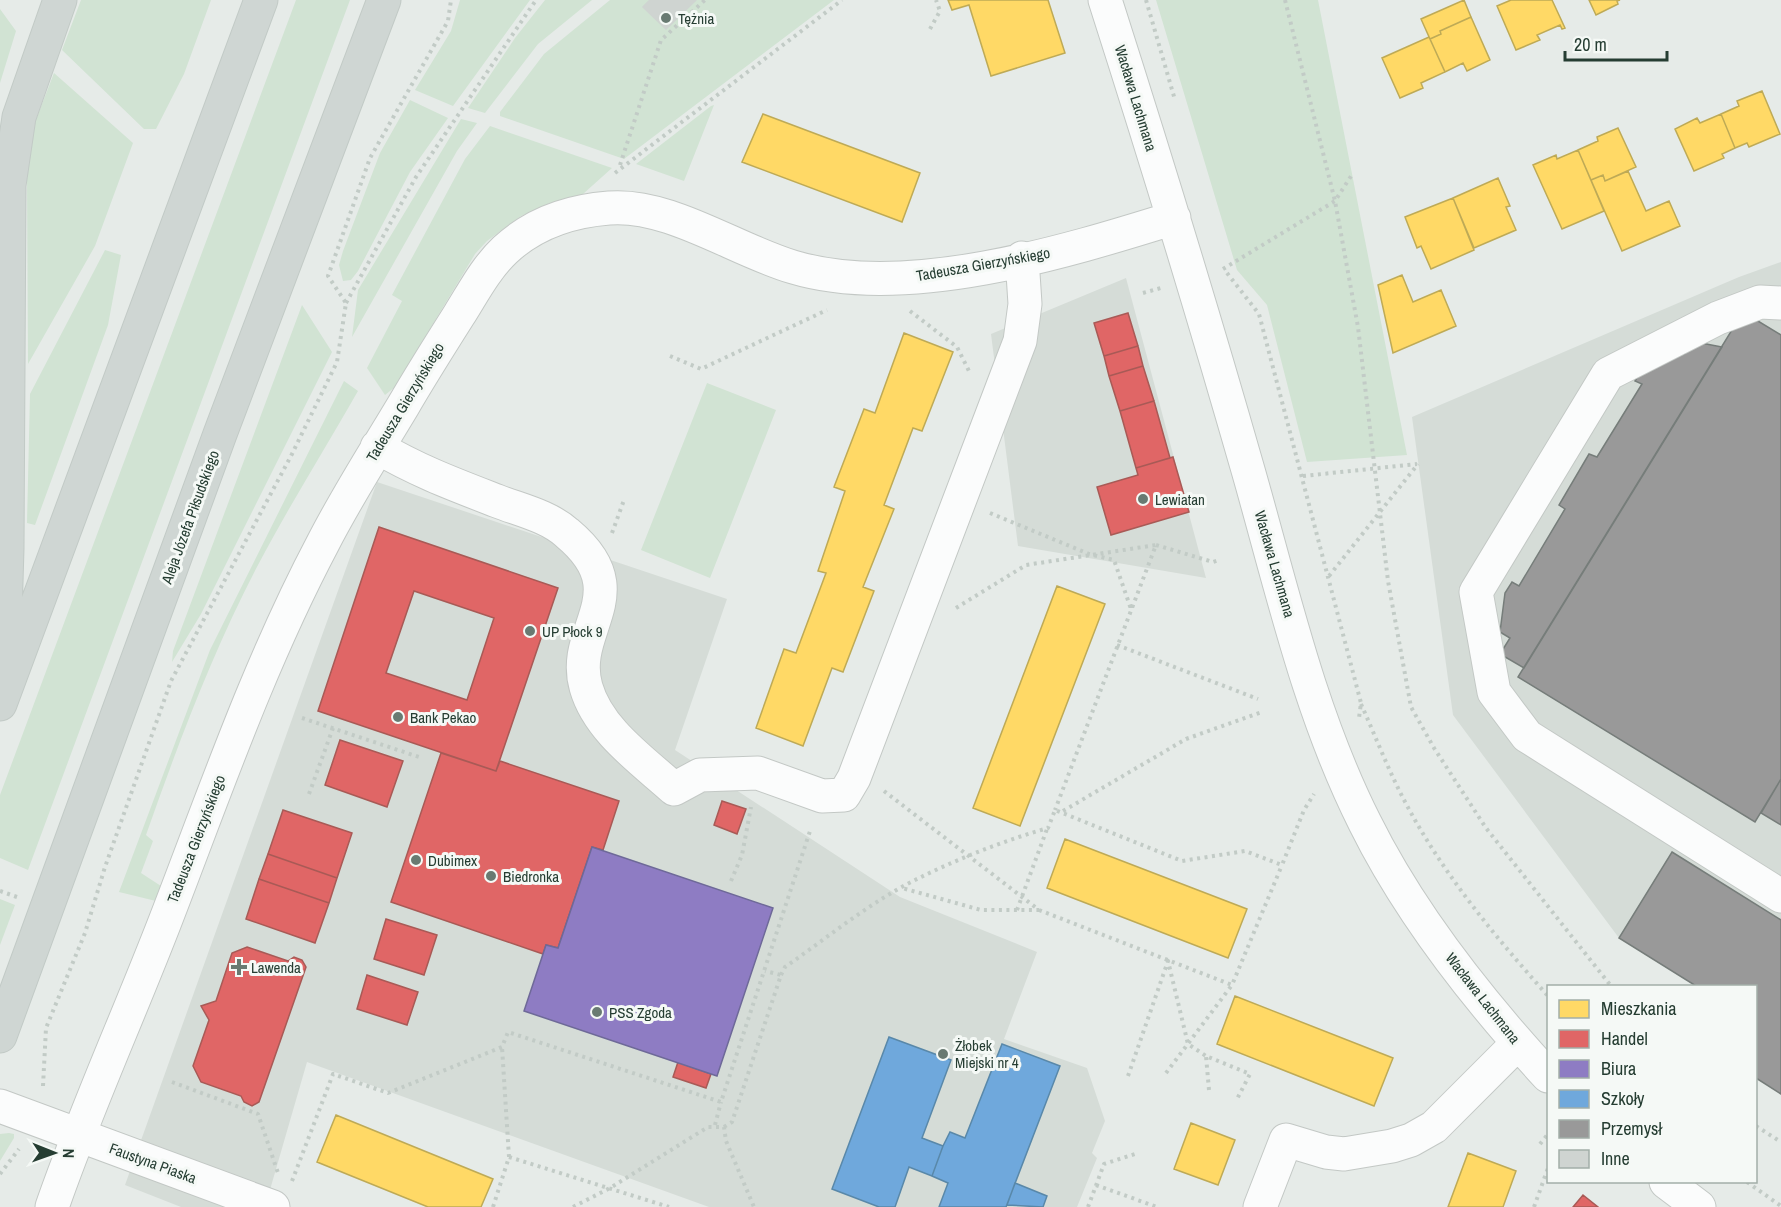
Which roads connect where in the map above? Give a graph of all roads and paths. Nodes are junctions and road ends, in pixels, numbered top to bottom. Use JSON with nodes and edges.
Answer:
{"nodes":[{"id":1,"x":60,"y":0,"type":"edge"},
{"id":2,"x":261,"y":0,"type":"edge"},
{"id":3,"x":384,"y":0,"type":"edge"},
{"id":4,"x":451,"y":0,"type":"edge"},
{"id":5,"x":536,"y":0,"type":"edge"},
{"id":6,"x":705,"y":0,"type":"edge"},
{"id":7,"x":842,"y":0,"type":"edge"},
{"id":8,"x":936,"y":0,"type":"edge"},
{"id":9,"x":1106,"y":0,"type":"edge"},
{"id":10,"x":1146,"y":0,"type":"edge"},
{"id":11,"x":1285,"y":0,"type":"edge"},
{"id":12,"x":930,"y":29,"type":"dead end"},
{"id":13,"x":1175,"y":101,"type":"dead end"},
{"id":14,"x":620,"y":165,"type":"dead end"},
{"id":15,"x":1353,"y":173,"type":"dead end"},
{"id":16,"x":1335,"y":201,"type":"junction"},
{"id":17,"x":577,"y":212,"type":"junction"},
{"id":18,"x":1174,"y":218,"type":"junction"},
{"id":19,"x":1023,"y":258,"type":"junction"},
{"id":20,"x":1221,"y":258,"type":"dead end"},
{"id":21,"x":1224,"y":269,"type":"junction"},
{"id":22,"x":890,"y":278,"type":"junction"},
{"id":23,"x":1193,"y":281,"type":"junction"},
{"id":24,"x":1143,"y":292,"type":"dead end"},
{"id":25,"x":346,"y":303,"type":"junction"},
{"id":26,"x":1781,"y":303,"type":"edge"},
{"id":27,"x":834,"y":306,"type":"dead end"},
{"id":28,"x":670,"y":356,"type":"dead end"},
{"id":29,"x":972,"y":377,"type":"dead end"},
{"id":30,"x":377,"y":447,"type":"junction"},
{"id":31,"x":1373,"y":468,"type":"junction"},
{"id":32,"x":4,"y":472,"type":"edge"},
{"id":33,"x":1302,"y":476,"type":"junction"},
{"id":34,"x":958,"y":501,"type":"junction"},
{"id":35,"x":1380,"y":512,"type":"junction"},
{"id":36,"x":1156,"y":546,"type":"junction"},
{"id":37,"x":1117,"y":551,"type":"junction"},
{"id":38,"x":1089,"y":554,"type":"junction"},
{"id":39,"x":1114,"y":560,"type":"junction"},
{"id":40,"x":1219,"y":560,"type":"dead end"},
{"id":41,"x":1329,"y":577,"type":"junction"},
{"id":42,"x":919,"y":603,"type":"junction"},
{"id":43,"x":1131,"y":610,"type":"junction"},
{"id":44,"x":2,"y":612,"type":"edge"},
{"id":45,"x":1117,"y":645,"type":"junction"},
{"id":46,"x":0,"y":651,"type":"edge"},
{"id":47,"x":1258,"y":699,"type":"dead end"},
{"id":48,"x":1361,"y":703,"type":"junction"},
{"id":49,"x":0,"y":704,"type":"edge"},
{"id":50,"x":1263,"y":712,"type":"dead end"},
{"id":51,"x":302,"y":717,"type":"dead end"},
{"id":52,"x":333,"y":728,"type":"junction"},
{"id":53,"x":419,"y":757,"type":"dead end"},
{"id":54,"x":1335,"y":761,"type":"junction"},
{"id":55,"x":758,"y":773,"type":"junction"},
{"id":56,"x":854,"y":778,"type":"junction"},
{"id":57,"x":309,"y":794,"type":"dead end"},
{"id":58,"x":822,"y":796,"type":"junction"},
{"id":59,"x":1055,"y":810,"type":"junction"},
{"id":60,"x":1062,"y":812,"type":"junction"},
{"id":61,"x":1048,"y":828,"type":"junction"},
{"id":62,"x":969,"y":856,"type":"junction"},
{"id":63,"x":1282,"y":865,"type":"junction"},
{"id":64,"x":731,"y":881,"type":"dead end"},
{"id":65,"x":902,"y":888,"type":"junction"},
{"id":66,"x":1021,"y":896,"type":"junction"},
{"id":67,"x":1781,"y":896,"type":"edge"},
{"id":68,"x":1017,"y":910,"type":"junction"},
{"id":69,"x":1039,"y":910,"type":"junction"},
{"id":70,"x":1168,"y":961,"type":"junction"},
{"id":71,"x":765,"y":971,"type":"junction"},
{"id":72,"x":781,"y":975,"type":"junction"},
{"id":73,"x":1232,"y":985,"type":"junction"},
{"id":74,"x":1609,"y":985,"type":"edge"},
{"id":75,"x":1547,"y":995,"type":"edge"},
{"id":76,"x":0,"y":1036,"type":"edge"},
{"id":77,"x":1518,"y":1043,"type":"junction"},
{"id":78,"x":1188,"y":1044,"type":"junction"},
{"id":79,"x":502,"y":1047,"type":"junction"},
{"id":80,"x":1206,"y":1056,"type":"junction"},
{"id":81,"x":1166,"y":1073,"type":"dead end"},
{"id":82,"x":1547,"y":1075,"type":"edge"},
{"id":83,"x":1128,"y":1076,"type":"dead end"},
{"id":84,"x":172,"y":1082,"type":"dead end"},
{"id":85,"x":1209,"y":1090,"type":"dead end"},
{"id":86,"x":1236,"y":1101,"type":"dead end"},
{"id":87,"x":722,"y":1102,"type":"junction"},
{"id":88,"x":0,"y":1106,"type":"edge"},
{"id":89,"x":33,"y":1120,"type":"junction"},
{"id":90,"x":715,"y":1125,"type":"junction"},
{"id":91,"x":724,"y":1127,"type":"junction"},
{"id":92,"x":1757,"y":1127,"type":"edge"},
{"id":93,"x":1547,"y":1135,"type":"edge"},
{"id":94,"x":78,"y":1136,"type":"junction"},
{"id":95,"x":1781,"y":1142,"type":"edge"},
{"id":96,"x":1540,"y":1144,"type":"dead end"},
{"id":97,"x":1138,"y":1153,"type":"dead end"},
{"id":98,"x":509,"y":1157,"type":"junction"},
{"id":99,"x":1547,"y":1171,"type":"edge"},
{"id":100,"x":0,"y":1174,"type":"edge"},
{"id":101,"x":1667,"y":1183,"type":"edge"},
{"id":102,"x":1748,"y":1183,"type":"edge"},
{"id":103,"x":1096,"y":1185,"type":"junction"},
{"id":104,"x":610,"y":1188,"type":"junction"},
{"id":105,"x":281,"y":1190,"type":"edge"},
{"id":106,"x":1781,"y":1206,"type":"edge"},
{"id":107,"x":52,"y":1207,"type":"edge"},
{"id":108,"x":493,"y":1207,"type":"edge"},
{"id":109,"x":573,"y":1207,"type":"edge"},
{"id":110,"x":669,"y":1207,"type":"edge"},
{"id":111,"x":754,"y":1207,"type":"edge"},
{"id":112,"x":1088,"y":1207,"type":"edge"},
{"id":113,"x":1157,"y":1207,"type":"edge"},
{"id":114,"x":1260,"y":1207,"type":"edge"},
{"id":115,"x":1534,"y":1207,"type":"edge"},
{"id":116,"x":1699,"y":1207,"type":"edge"}],
"edges":[{"from":1,"to":32,"type":"main road"},
{"from":2,"to":49,"type":"main road"},
{"from":3,"to":76,"type":"main road","name":"Aleja Józefa Piłsudskiego"},
{"from":4,"to":25,"type":"path"},
{"from":5,"to":25,"type":"path"},
{"from":6,"to":14,"type":"path"},
{"from":7,"to":17,"type":"path"},
{"from":8,"to":12,"type":"path"},
{"from":9,"to":18,"type":"street","name":"Wacława Lachmana"},
{"from":10,"to":13,"type":"path"},
{"from":11,"to":16,"type":"path"},
{"from":15,"to":16,"type":"path"},
{"from":16,"to":21,"type":"path"},
{"from":16,"to":31,"type":"path"},
{"from":17,"to":22,"type":"street","name":"Tadeusza Gierzyńskiego"},
{"from":17,"to":30,"type":"street","name":"Tadeusza Gierzyńskiego"},
{"from":18,"to":19,"type":"street","name":"Tadeusza Gierzyńskiego"},
{"from":18,"to":23,"type":"street","name":"Wacława Lachmana"},
{"from":19,"to":22,"type":"street","name":"Tadeusza Gierzyńskiego"},
{"from":19,"to":34,"type":"street"},
{"from":20,"to":21,"type":"path"},
{"from":21,"to":23,"type":"path"},
{"from":21,"to":33,"type":"path"},
{"from":22,"to":29,"type":"path"},
{"from":23,"to":24,"type":"path"},
{"from":23,"to":54,"type":"street","name":"Wacława Lachmana"},
{"from":25,"to":89,"type":"path"},
{"from":26,"to":67,"type":"street"},
{"from":27,"to":28,"type":"path"},
{"from":30,"to":55,"type":"street"},
{"from":30,"to":94,"type":"street","name":"Tadeusza Gierzyńskiego"},
{"from":31,"to":33,"type":"path"},
{"from":31,"to":35,"type":"path"},
{"from":31,"to":35,"type":"path"},
{"from":32,"to":44,"type":"main road"},
{"from":33,"to":41,"type":"path"},
{"from":34,"to":38,"type":"path"},
{"from":34,"to":42,"type":"street"},
{"from":35,"to":41,"type":"path"},
{"from":35,"to":74,"type":"path"},
{"from":36,"to":37,"type":"path"},
{"from":36,"to":40,"type":"path"},
{"from":36,"to":43,"type":"path"},
{"from":37,"to":38,"type":"path"},
{"from":37,"to":39,"type":"path"},
{"from":38,"to":39,"type":"path"},
{"from":38,"to":42,"type":"path"},
{"from":39,"to":43,"type":"path"},
{"from":41,"to":48,"type":"path"},
{"from":42,"to":56,"type":"street"},
{"from":43,"to":45,"type":"path"},
{"from":44,"to":46,"type":"main road"},
{"from":45,"to":47,"type":"path"},
{"from":45,"to":59,"type":"path"},
{"from":48,"to":54,"type":"path"},
{"from":48,"to":75,"type":"path"},
{"from":50,"to":60,"type":"path"},
{"from":51,"to":52,"type":"path"},
{"from":52,"to":53,"type":"path"},
{"from":52,"to":57,"type":"path"},
{"from":54,"to":63,"type":"path"},
{"from":54,"to":77,"type":"street","name":"Wacława Lachmana"},
{"from":55,"to":58,"type":"street"},
{"from":55,"to":64,"type":"path"},
{"from":56,"to":58,"type":"street"},
{"from":56,"to":62,"type":"path"},
{"from":58,"to":71,"type":"path"},
{"from":59,"to":60,"type":"path"},
{"from":59,"to":61,"type":"path"},
{"from":60,"to":63,"type":"path"},
{"from":61,"to":62,"type":"path"},
{"from":61,"to":66,"type":"path"},
{"from":62,"to":65,"type":"path"},
{"from":62,"to":66,"type":"path"},
{"from":63,"to":73,"type":"path"},
{"from":65,"to":68,"type":"path"},
{"from":65,"to":72,"type":"path"},
{"from":66,"to":68,"type":"path"},
{"from":66,"to":69,"type":"path"},
{"from":68,"to":69,"type":"path"},
{"from":69,"to":70,"type":"path"},
{"from":70,"to":73,"type":"path"},
{"from":70,"to":78,"type":"path"},
{"from":70,"to":83,"type":"path"},
{"from":71,"to":72,"type":"path"},
{"from":71,"to":87,"type":"path"},
{"from":72,"to":91,"type":"path"},
{"from":73,"to":78,"type":"path"},
{"from":77,"to":82,"type":"street","name":"Wacława Lachmana"},
{"from":77,"to":114,"type":"street"},
{"from":78,"to":80,"type":"path"},
{"from":78,"to":81,"type":"path"},
{"from":79,"to":87,"type":"path"},
{"from":79,"to":98,"type":"path"},
{"from":79,"to":105,"type":"path"},
{"from":80,"to":85,"type":"path"},
{"from":80,"to":86,"type":"path"},
{"from":84,"to":105,"type":"path"},
{"from":87,"to":90,"type":"path"},
{"from":88,"to":89,"type":"street","name":"Faustyna Piaska"},
{"from":89,"to":94,"type":"street","name":"Faustyna Piaska"},
{"from":89,"to":100,"type":"path"},
{"from":90,"to":91,"type":"path"},
{"from":90,"to":104,"type":"path"},
{"from":91,"to":111,"type":"path"},
{"from":92,"to":95,"type":"path"},
{"from":93,"to":96,"type":"path"},
{"from":94,"to":105,"type":"street","name":"Faustyna Piaska"},
{"from":94,"to":107,"type":"street","name":"Tadeusza Gierzyńskiego"},
{"from":97,"to":103,"type":"path"},
{"from":98,"to":104,"type":"path"},
{"from":98,"to":108,"type":"path"},
{"from":99,"to":115,"type":"path"},
{"from":101,"to":116,"type":"street"},
{"from":102,"to":106,"type":"path"},
{"from":103,"to":112,"type":"path"},
{"from":103,"to":113,"type":"path"},
{"from":104,"to":109,"type":"path"},
{"from":104,"to":110,"type":"path"}]}
